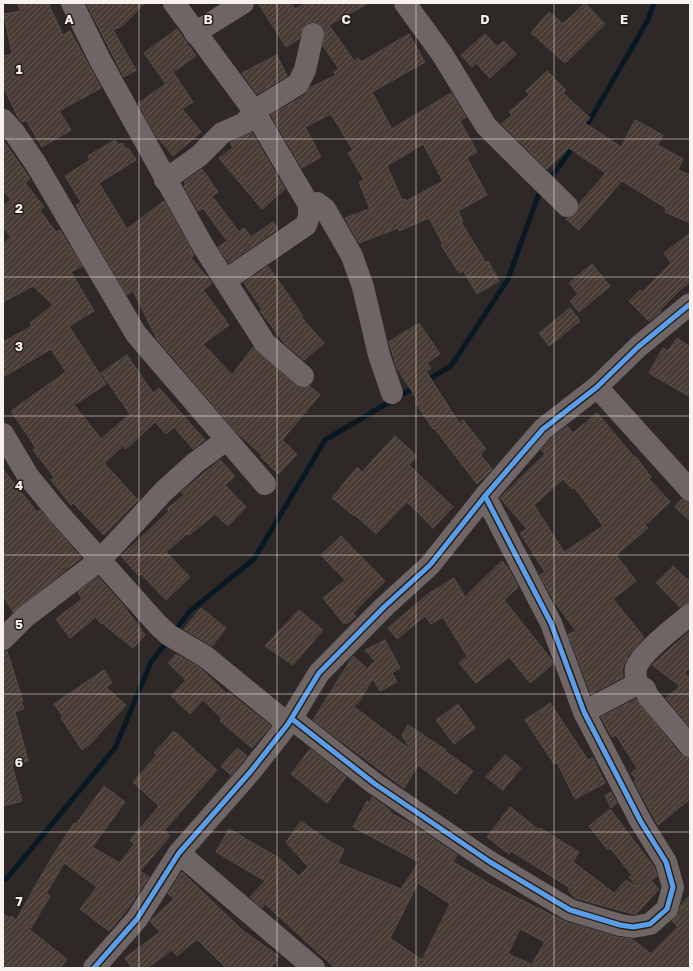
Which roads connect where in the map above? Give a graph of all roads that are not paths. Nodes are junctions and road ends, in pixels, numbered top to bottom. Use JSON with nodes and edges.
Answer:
{"nodes":[{"id":1,"x":72,"y":3,"type":"edge"},
{"id":2,"x":174,"y":3,"type":"edge"},
{"id":3,"x":243,"y":3,"type":"edge"},
{"id":4,"x":405,"y":3,"type":"edge"},
{"id":5,"x":195,"y":33,"type":"junction"},
{"id":6,"x":313,"y":34,"type":"dead end"},
{"id":7,"x":254,"y":111,"type":"junction"},
{"id":8,"x":3,"y":120,"type":"edge"},
{"id":9,"x":165,"y":180,"type":"junction"},
{"id":10,"x":309,"y":205,"type":"junction"},
{"id":11,"x":567,"y":206,"type":"dead end"},
{"id":12,"x":226,"y":280,"type":"junction"},
{"id":13,"x":690,"y":304,"type":"edge"},
{"id":14,"x":302,"y":376,"type":"dead end"},
{"id":15,"x":597,"y":388,"type":"junction"},
{"id":16,"x":392,"y":393,"type":"dead end"},
{"id":17,"x":3,"y":434,"type":"edge"},
{"id":18,"x":226,"y":440,"type":"junction"},
{"id":19,"x":266,"y":484,"type":"dead end"},
{"id":20,"x":690,"y":490,"type":"edge"},
{"id":21,"x":485,"y":496,"type":"junction"},
{"id":22,"x":100,"y":560,"type":"junction"},
{"id":23,"x":690,"y":615,"type":"edge"},
{"id":24,"x":3,"y":639,"type":"edge"},
{"id":25,"x":637,"y":684,"type":"junction"},
{"id":26,"x":584,"y":712,"type":"junction"},
{"id":27,"x":290,"y":721,"type":"junction"},
{"id":28,"x":690,"y":746,"type":"edge"},
{"id":29,"x":179,"y":853,"type":"junction"},
{"id":30,"x":94,"y":968,"type":"edge"},
{"id":31,"x":314,"y":968,"type":"edge"}],
"edges":[{"from":1,"to":9,"type":"street"},
{"from":2,"to":5,"type":"street"},
{"from":3,"to":5,"type":"street"},
{"from":4,"to":11,"type":"street"},
{"from":5,"to":7,"type":"street"},
{"from":6,"to":7,"type":"street"},
{"from":7,"to":9,"type":"street"},
{"from":7,"to":10,"type":"street"},
{"from":8,"to":18,"type":"street"},
{"from":9,"to":12,"type":"street"},
{"from":10,"to":12,"type":"street"},
{"from":10,"to":16,"type":"street"},
{"from":12,"to":14,"type":"street"},
{"from":13,"to":15,"type":"street"},
{"from":15,"to":20,"type":"street"},
{"from":15,"to":21,"type":"street"},
{"from":17,"to":22,"type":"street"},
{"from":18,"to":19,"type":"street"},
{"from":18,"to":22,"type":"street"},
{"from":21,"to":26,"type":"street"},
{"from":21,"to":27,"type":"street"},
{"from":22,"to":24,"type":"street"},
{"from":22,"to":27,"type":"street"},
{"from":23,"to":25,"type":"street"},
{"from":25,"to":26,"type":"street"},
{"from":25,"to":28,"type":"street"},
{"from":26,"to":27,"type":"street"},
{"from":27,"to":29,"type":"street"},
{"from":29,"to":30,"type":"street"},
{"from":29,"to":31,"type":"street"}]}
